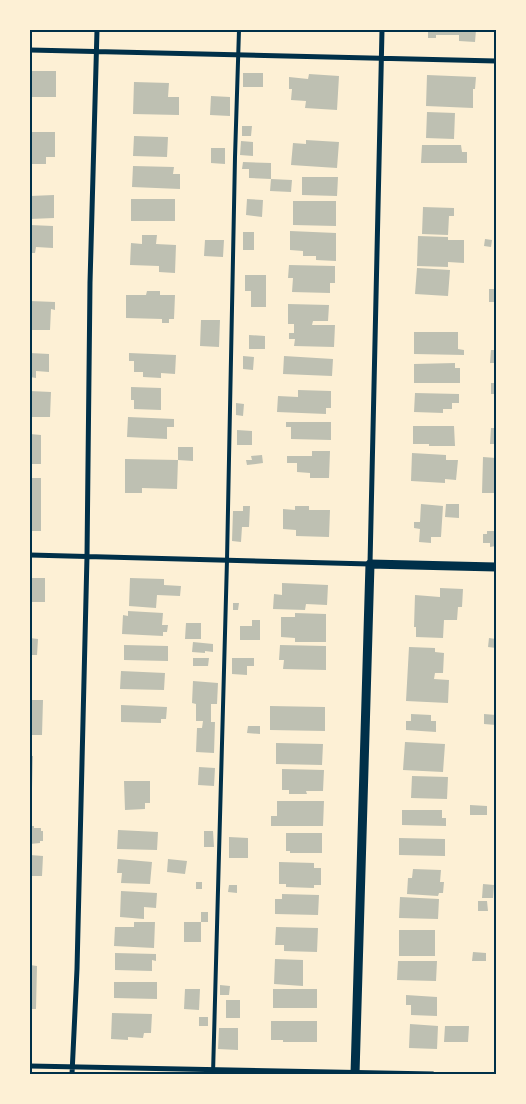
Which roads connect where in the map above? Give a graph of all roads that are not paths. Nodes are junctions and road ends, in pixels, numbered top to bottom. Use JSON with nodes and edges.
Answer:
{"nodes":[{"id":1,"x":97,"y":30,"type":"edge"},
{"id":2,"x":239,"y":30,"type":"edge"},
{"id":3,"x":382,"y":30,"type":"edge"},
{"id":4,"x":30,"y":50,"type":"edge"},
{"id":5,"x":96,"y":52,"type":"junction"},
{"id":6,"x":238,"y":55,"type":"junction"},
{"id":7,"x":381,"y":58,"type":"junction"},
{"id":8,"x":496,"y":61,"type":"edge"},
{"id":9,"x":30,"y":555,"type":"edge"},
{"id":10,"x":87,"y":556,"type":"junction"},
{"id":11,"x":227,"y":560,"type":"junction"},
{"id":12,"x":370,"y":564,"type":"junction"},
{"id":13,"x":496,"y":567,"type":"edge"},
{"id":14,"x":30,"y":1066,"type":"edge"},
{"id":15,"x":72,"y":1067,"type":"junction"},
{"id":16,"x":213,"y":1072,"type":"edge"},
{"id":17,"x":355,"y":1073,"type":"edge"},
{"id":18,"x":72,"y":1074,"type":"edge"},
{"id":19,"x":433,"y":1074,"type":"edge"}],
"edges":[{"from":1,"to":5,"type":"street"},
{"from":2,"to":6,"type":"lane"},
{"from":3,"to":7,"type":"street"},
{"from":4,"to":5,"type":"street"},
{"from":5,"to":6,"type":"street"},
{"from":5,"to":10,"type":"street"},
{"from":6,"to":7,"type":"street"},
{"from":6,"to":11,"type":"lane"},
{"from":7,"to":8,"type":"street"},
{"from":7,"to":12,"type":"street"},
{"from":9,"to":10,"type":"street"},
{"from":10,"to":11,"type":"street"},
{"from":10,"to":15,"type":"street"},
{"from":11,"to":12,"type":"street"},
{"from":11,"to":16,"type":"lane"},
{"from":12,"to":13,"type":"street"},
{"from":12,"to":17,"type":"street"},
{"from":14,"to":15,"type":"street"},
{"from":15,"to":16,"type":"street"},
{"from":15,"to":18,"type":"street"},
{"from":16,"to":17,"type":"street"},
{"from":17,"to":19,"type":"street"}]}
